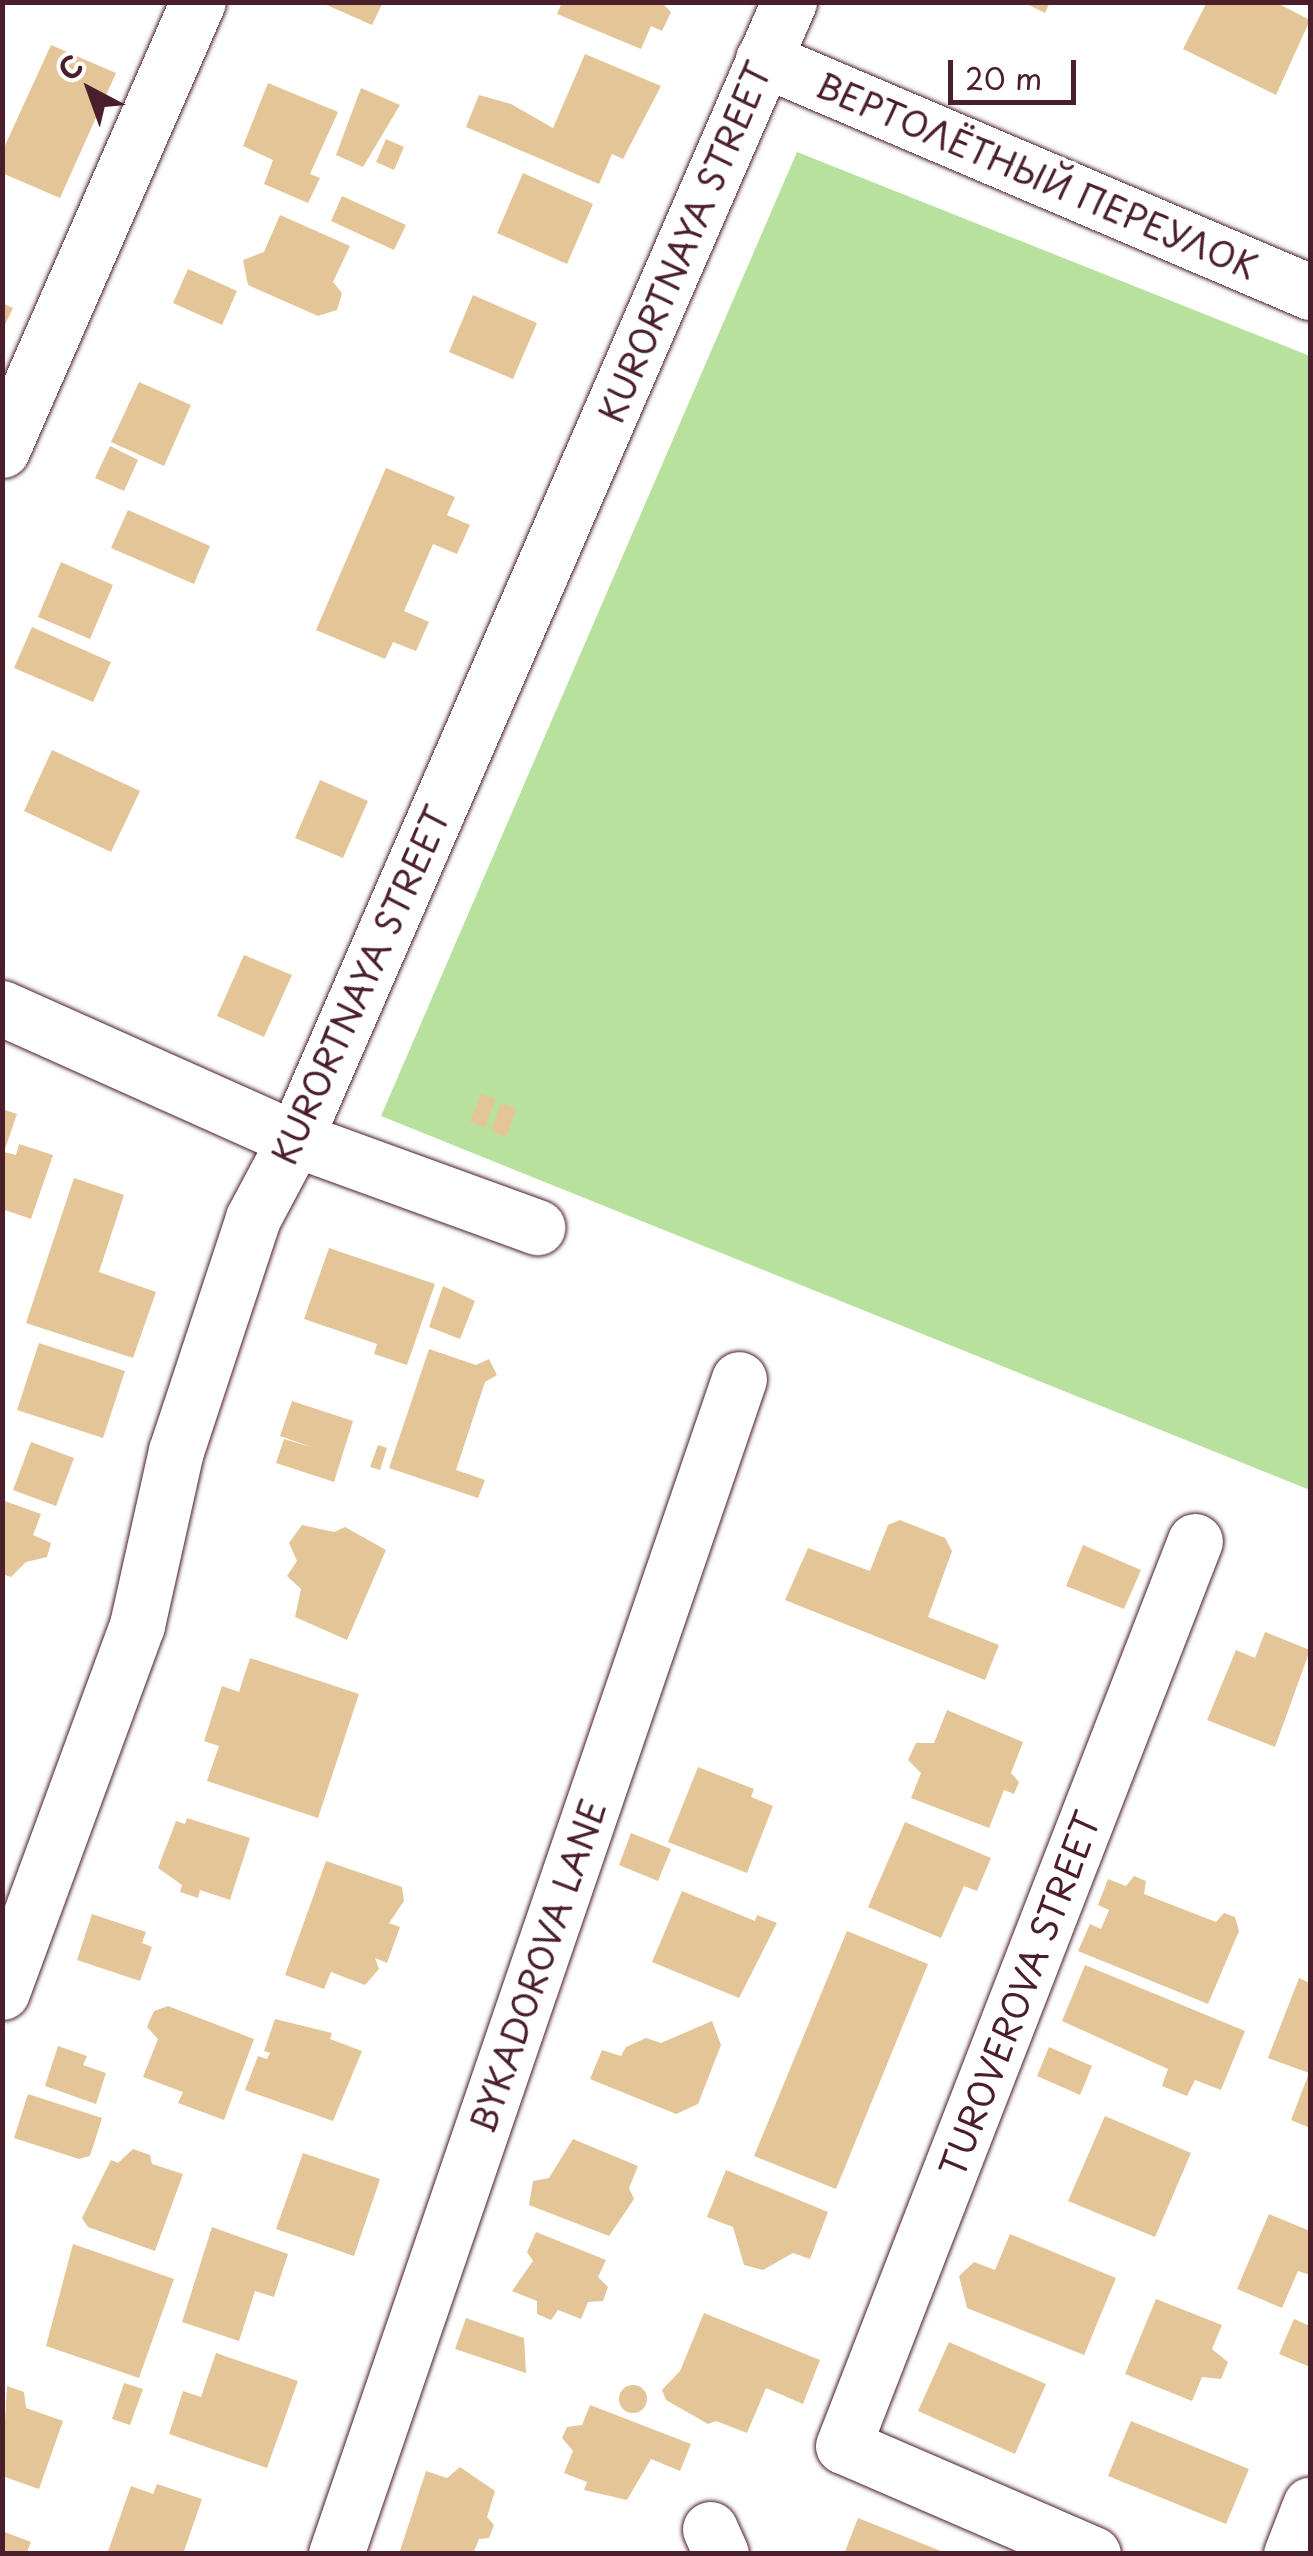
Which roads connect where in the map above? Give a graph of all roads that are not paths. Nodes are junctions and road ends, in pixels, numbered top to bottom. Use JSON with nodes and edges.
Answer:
{"nodes":[{"id":1,"x":198,"y":2,"type":"edge"},
{"id":2,"x":789,"y":2,"type":"edge"},
{"id":3,"x":763,"y":59,"type":"junction"},
{"id":4,"x":1310,"y":292,"type":"edge"},
{"id":5,"x":2,"y":450,"type":"edge"},
{"id":6,"x":2,"y":1008,"type":"edge"},
{"id":7,"x":296,"y":1138,"type":"junction"},
{"id":8,"x":537,"y":1227,"type":"dead end"},
{"id":9,"x":739,"y":1379,"type":"dead end"},
{"id":10,"x":1195,"y":1542,"type":"dead end"},
{"id":11,"x":2,"y":1992,"type":"edge"},
{"id":12,"x":1310,"y":2505,"type":"edge"},
{"id":13,"x":336,"y":2554,"type":"edge"},
{"id":14,"x":1092,"y":2554,"type":"edge"},
{"id":15,"x":1291,"y":2554,"type":"edge"}],
"edges":[{"from":1,"to":5,"type":"street"},
{"from":2,"to":3,"type":"street","name":"KURORTNAYA STREET"},
{"from":3,"to":4,"type":"street","name":"ВЕРТОЛЁТНЫЙ ПЕРЕУЛОК"},
{"from":3,"to":7,"type":"street","name":"KURORTNAYA STREET"},
{"from":6,"to":7,"type":"street"},
{"from":7,"to":8,"type":"street"},
{"from":7,"to":11,"type":"street","name":"KURORTNAYA STREET"},
{"from":9,"to":13,"type":"street","name":"BYKADOROVA LANE"},
{"from":10,"to":14,"type":"street","name":"TUROVEROVA STREET"},
{"from":12,"to":15,"type":"street"}]}
